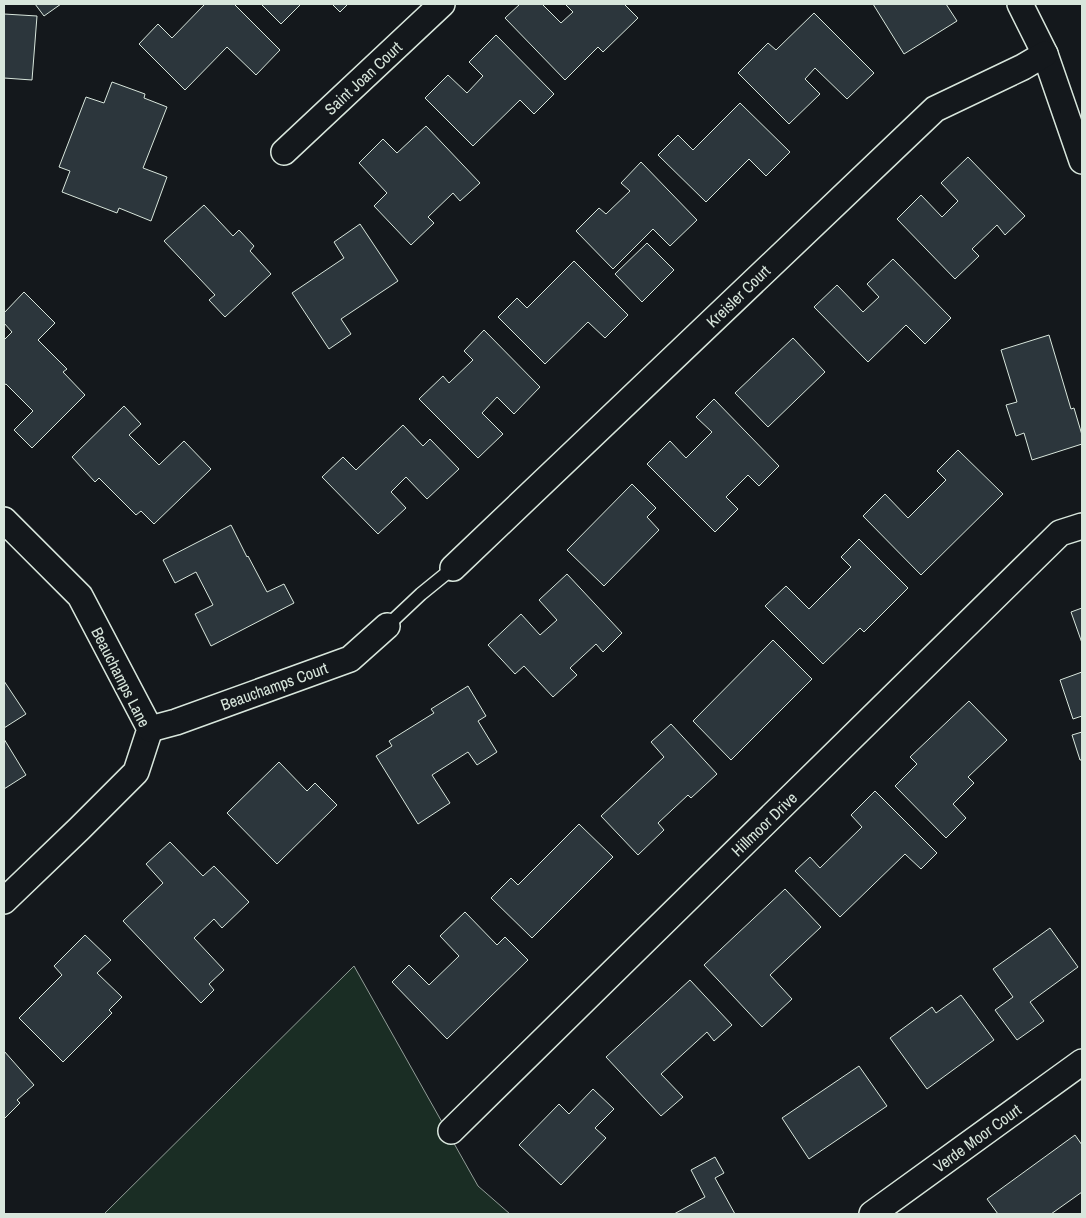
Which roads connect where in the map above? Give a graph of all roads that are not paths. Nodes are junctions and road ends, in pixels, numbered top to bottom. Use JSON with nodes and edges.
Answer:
{"nodes":[{"id":1,"x":442,"y":4,"type":"edge"},
{"id":2,"x":1020,"y":4,"type":"edge"},
{"id":3,"x":1045,"y":54,"type":"junction"},
{"id":4,"x":284,"y":152,"type":"dead end"},
{"id":5,"x":1082,"y":161,"type":"edge"},
{"id":6,"x":4,"y":520,"type":"edge"},
{"id":7,"x":1082,"y":526,"type":"edge"},
{"id":8,"x":453,"y":568,"type":"joint"},
{"id":9,"x":388,"y":626,"type":"joint"},
{"id":10,"x":150,"y":729,"type":"junction"},
{"id":11,"x":4,"y":902,"type":"edge"},
{"id":12,"x":1082,"y":1062,"type":"edge"},
{"id":13,"x":451,"y":1131,"type":"dead end"},
{"id":14,"x":872,"y":1214,"type":"edge"}],
"edges":[{"from":1,"to":4,"type":"street","name":"Saint Joan Court"},
{"from":2,"to":3,"type":"street"},
{"from":3,"to":5,"type":"street"},
{"from":3,"to":8,"type":"street","name":"Kreisler Court"},
{"from":6,"to":10,"type":"street","name":"Beauchamps Lane"},
{"from":7,"to":13,"type":"street","name":"Hillmoor Drive"},
{"from":8,"to":9,"type":"lane"},
{"from":9,"to":10,"type":"street","name":"Beauchamps Court"},
{"from":10,"to":11,"type":"street","name":"Beauchamps Lane"},
{"from":12,"to":14,"type":"street","name":"Verde Moor Court"}]}
